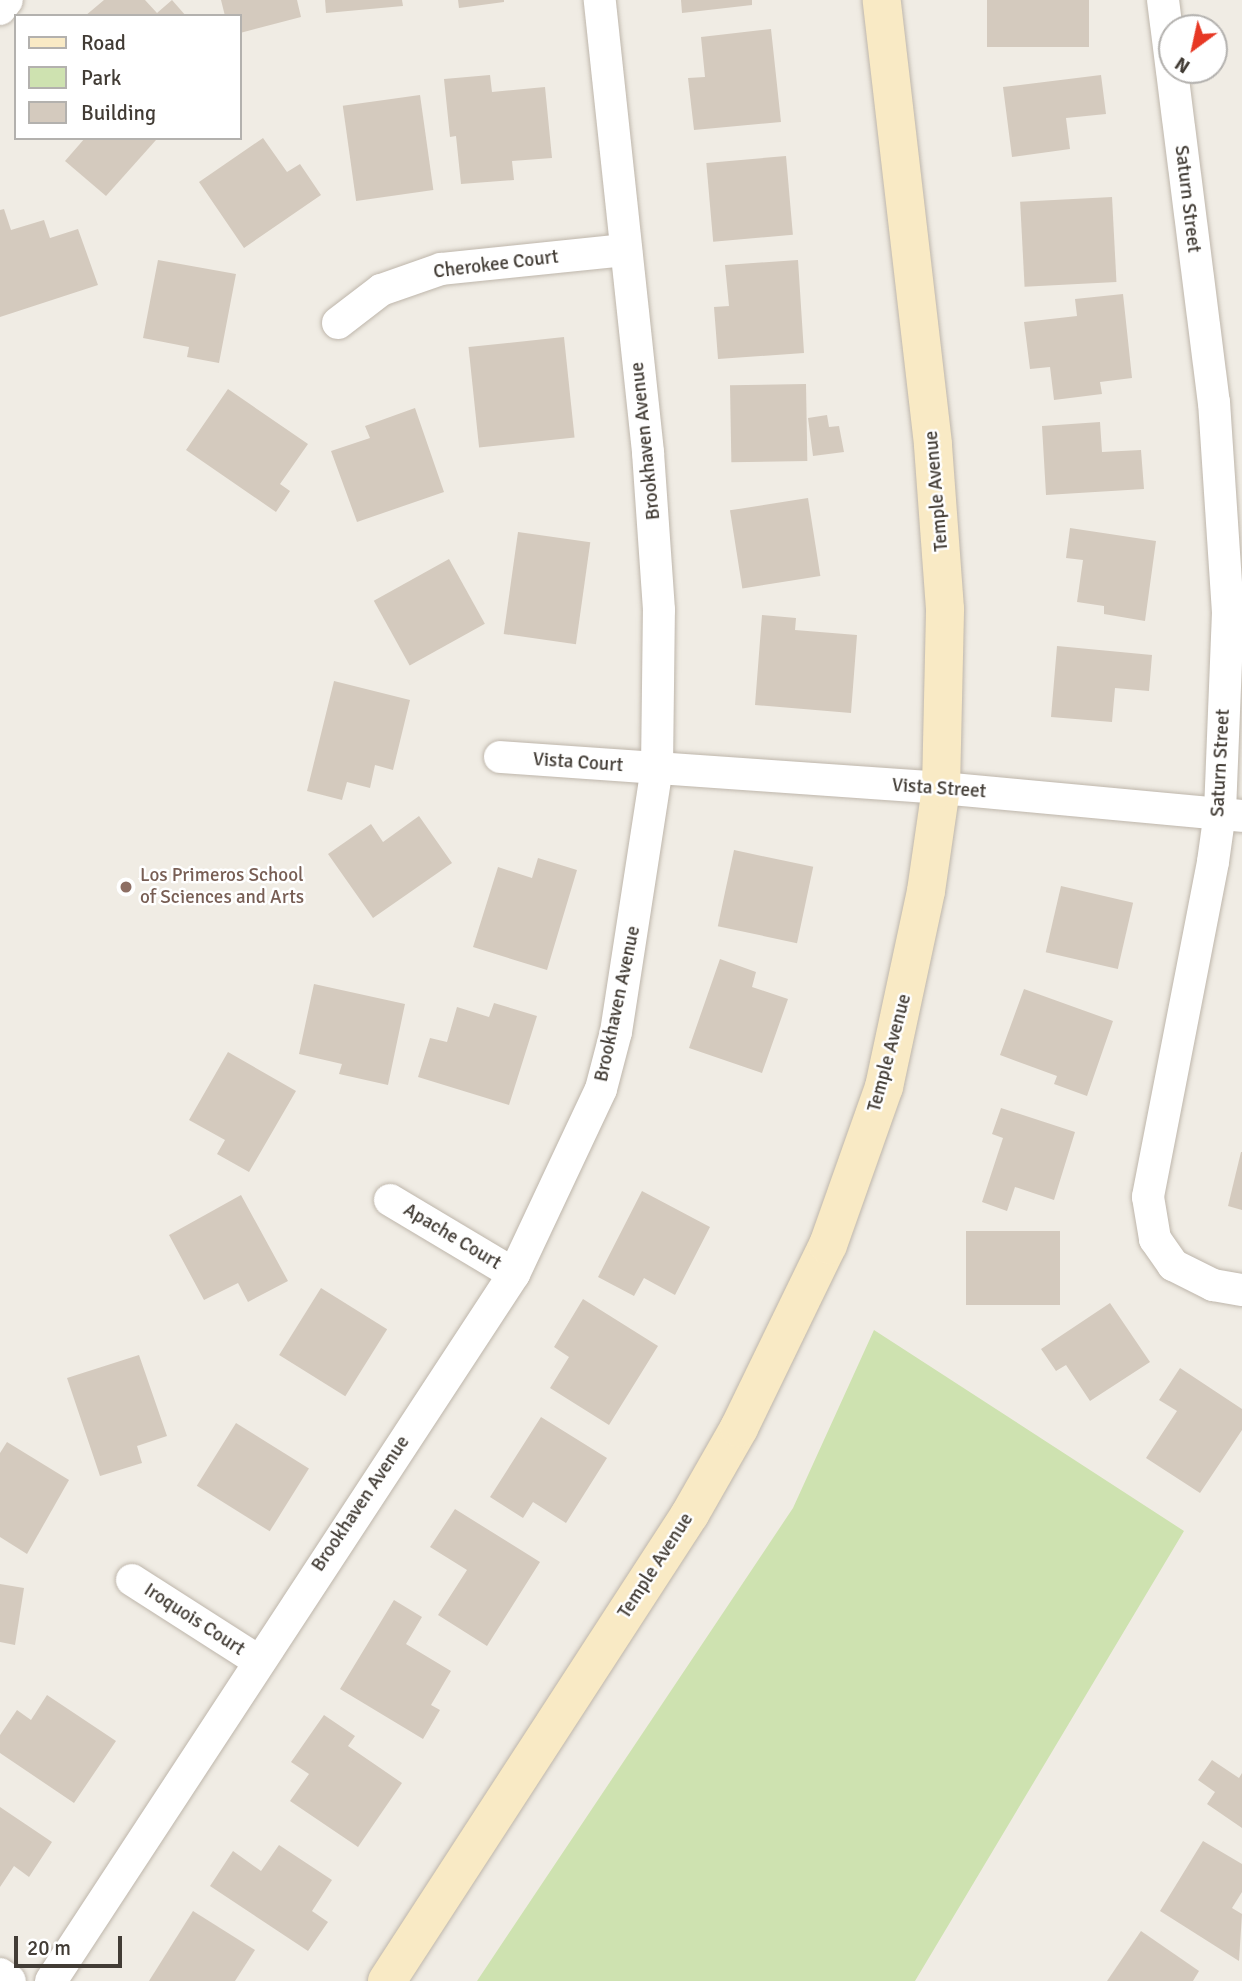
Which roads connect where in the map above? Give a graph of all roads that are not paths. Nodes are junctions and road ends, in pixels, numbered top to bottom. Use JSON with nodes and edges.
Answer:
{"nodes":[{"id":1,"x":7,"y":0,"type":"edge"},
{"id":2,"x":600,"y":0,"type":"edge"},
{"id":3,"x":883,"y":0,"type":"edge"},
{"id":4,"x":1163,"y":0,"type":"edge"},
{"id":5,"x":0,"y":9,"type":"edge"},
{"id":6,"x":626,"y":250,"type":"junction"},
{"id":7,"x":338,"y":323,"type":"dead end"},
{"id":8,"x":1228,"y":401,"type":"edge"},
{"id":9,"x":500,"y":757,"type":"dead end"},
{"id":10,"x":657,"y":768,"type":"junction"},
{"id":11,"x":942,"y":788,"type":"junction"},
{"id":12,"x":1231,"y":814,"type":"edge"},
{"id":13,"x":390,"y":1200,"type":"dead end"},
{"id":14,"x":514,"y":1274,"type":"junction"},
{"id":15,"x":1242,"y":1290,"type":"edge"},
{"id":16,"x":132,"y":1580,"type":"dead end"},
{"id":17,"x":257,"y":1660,"type":"junction"},
{"id":18,"x":0,"y":1975,"type":"edge"},
{"id":19,"x":10,"y":1981,"type":"edge"},
{"id":20,"x":51,"y":1981,"type":"edge"},
{"id":21,"x":387,"y":1981,"type":"edge"}],
"edges":[{"from":1,"to":5,"type":"street"},
{"from":2,"to":6,"type":"street","name":"Brookhaven Avenue"},
{"from":3,"to":11,"type":"main road","name":"Temple Avenue"},
{"from":4,"to":8,"type":"street","name":"Saturn Street"},
{"from":6,"to":7,"type":"street","name":"Cherokee Court"},
{"from":6,"to":10,"type":"street","name":"Brookhaven Avenue"},
{"from":8,"to":12,"type":"street","name":"Saturn Street"},
{"from":9,"to":10,"type":"street","name":"Vista Court"},
{"from":10,"to":11,"type":"street","name":"Vista Street"},
{"from":10,"to":14,"type":"street","name":"Brookhaven Avenue"},
{"from":11,"to":12,"type":"street","name":"Vista Street"},
{"from":11,"to":21,"type":"main road","name":"Temple Avenue"},
{"from":12,"to":15,"type":"street","name":"Saturn Street"},
{"from":13,"to":14,"type":"street","name":"Apache Court"},
{"from":14,"to":17,"type":"street","name":"Brookhaven Avenue"},
{"from":16,"to":17,"type":"street","name":"Iroquois Court"},
{"from":17,"to":20,"type":"street","name":"Brookhaven Avenue"},
{"from":18,"to":19,"type":"street"}]}
